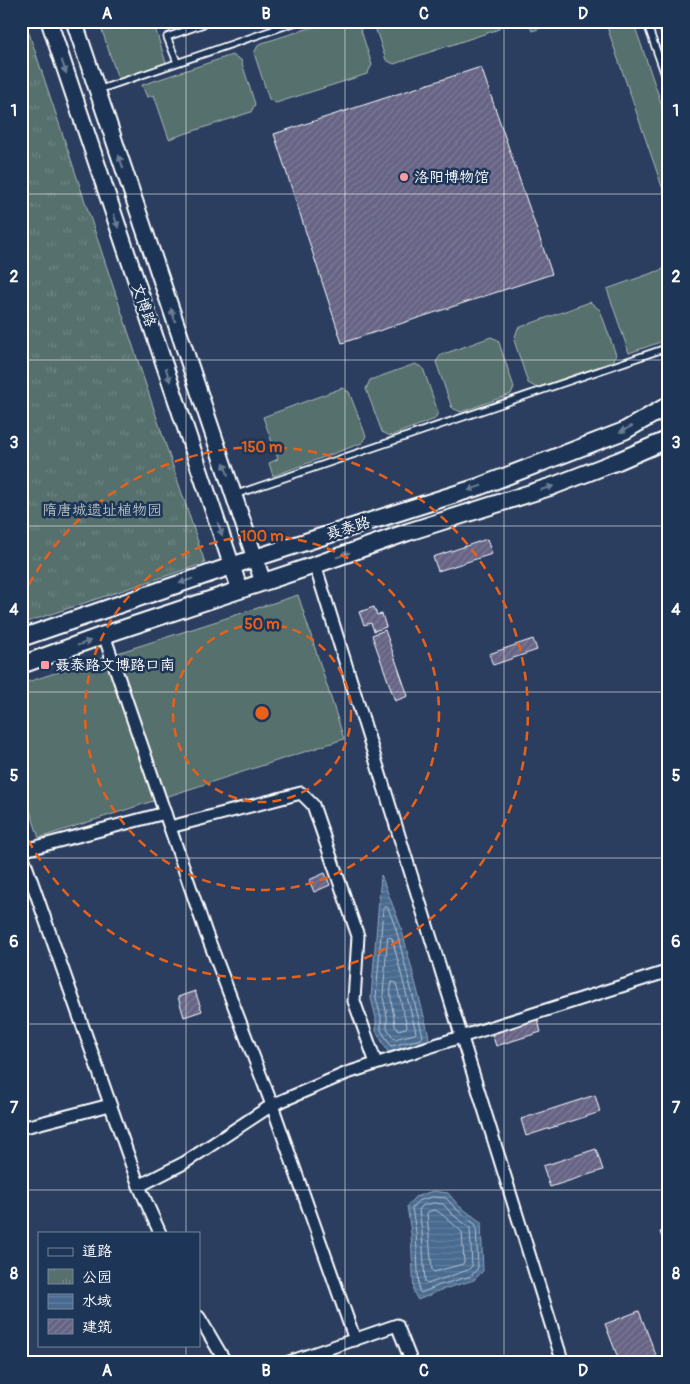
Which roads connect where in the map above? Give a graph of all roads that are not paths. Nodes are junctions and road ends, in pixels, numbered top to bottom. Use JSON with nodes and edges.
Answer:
{"nodes":[{"id":1,"x":49,"y":21,"type":"edge"},
{"id":2,"x":74,"y":21,"type":"edge"},
{"id":3,"x":212,"y":21,"type":"edge"},
{"id":4,"x":274,"y":21,"type":"edge"},
{"id":5,"x":299,"y":21,"type":"edge"},
{"id":6,"x":646,"y":21,"type":"edge"},
{"id":7,"x":276,"y":29,"type":"junction"},
{"id":8,"x":177,"y":62,"type":"junction"},
{"id":9,"x":669,"y":86,"type":"edge"},
{"id":10,"x":97,"y":90,"type":"junction"},
{"id":11,"x":669,"y":347,"type":"edge"},
{"id":12,"x":669,"y":405,"type":"edge"},
{"id":13,"x":669,"y":439,"type":"edge"},
{"id":14,"x":234,"y":495,"type":"junction"},
{"id":15,"x":255,"y":558,"type":"junction"},
{"id":16,"x":315,"y":565,"type":"junction"},
{"id":17,"x":232,"y":566,"type":"junction"},
{"id":18,"x":263,"y":582,"type":"junction"},
{"id":19,"x":240,"y":590,"type":"junction"},
{"id":20,"x":104,"y":635,"type":"junction"},
{"id":21,"x":21,"y":638,"type":"edge"},
{"id":22,"x":21,"y":665,"type":"edge"},
{"id":23,"x":165,"y":813,"type":"junction"},
{"id":24,"x":170,"y":827,"type":"junction"},
{"id":25,"x":21,"y":851,"type":"edge"},
{"id":26,"x":669,"y":971,"type":"edge"},
{"id":27,"x":462,"y":1036,"type":"junction"},
{"id":28,"x":376,"y":1063,"type":"junction"},
{"id":29,"x":110,"y":1104,"type":"junction"},
{"id":30,"x":272,"y":1105,"type":"junction"},
{"id":31,"x":21,"y":1128,"type":"edge"},
{"id":32,"x":138,"y":1186,"type":"junction"},
{"id":33,"x":160,"y":1232,"type":"edge"},
{"id":34,"x":200,"y":1319,"type":"edge"},
{"id":35,"x":355,"y":1340,"type":"junction"},
{"id":36,"x":226,"y":1363,"type":"edge"},
{"id":37,"x":286,"y":1363,"type":"edge"},
{"id":38,"x":412,"y":1363,"type":"edge"},
{"id":39,"x":564,"y":1363,"type":"edge"}],
"edges":[{"from":1,"to":17,"type":"street","name":"文博路","one_way":true},
{"from":2,"to":10,"type":"street","name":"文博路"},
{"from":3,"to":8,"type":"lane"},
{"from":4,"to":7,"type":"lane"},
{"from":5,"to":7,"type":"lane"},
{"from":6,"to":9,"type":"lane"},
{"from":7,"to":8,"type":"lane"},
{"from":8,"to":10,"type":"lane"},
{"from":14,"to":10,"type":"street","name":"文博路","one_way":true},
{"from":11,"to":14,"type":"lane"},
{"from":12,"to":15,"type":"main road","name":"聂泰路","one_way":true},
{"from":16,"to":13,"type":"main road","name":"聂泰路","one_way":true},
{"from":14,"to":15,"type":"street","name":"文博路"},
{"from":15,"to":17,"type":"main road","name":"聂泰路"},
{"from":15,"to":18,"type":"street","name":"文博路"},
{"from":16,"to":18,"type":"main road","name":"聂泰路"},
{"from":16,"to":27,"type":"street"},
{"from":17,"to":19,"type":"street","name":"文博路"},
{"from":17,"to":21,"type":"main road","name":"聂泰路","one_way":true},
{"from":18,"to":19,"type":"main road","name":"聂泰路"},
{"from":19,"to":20,"type":"main road","name":"聂泰路"},
{"from":22,"to":20,"type":"main road","name":"聂泰路","one_way":true},
{"from":20,"to":23,"type":"street"},
{"from":23,"to":24,"type":"street"},
{"from":23,"to":25,"type":"street"},
{"from":24,"to":28,"type":"street"},
{"from":24,"to":30,"type":"street"},
{"from":25,"to":29,"type":"street"},
{"from":26,"to":27,"type":"street"},
{"from":27,"to":28,"type":"street"},
{"from":27,"to":39,"type":"street"},
{"from":28,"to":30,"type":"street"},
{"from":29,"to":31,"type":"street"},
{"from":29,"to":32,"type":"street"},
{"from":30,"to":32,"type":"street"},
{"from":30,"to":35,"type":"street"},
{"from":32,"to":33,"type":"street"},
{"from":34,"to":36,"type":"street"},
{"from":35,"to":37,"type":"street"},
{"from":35,"to":38,"type":"street"}]}
